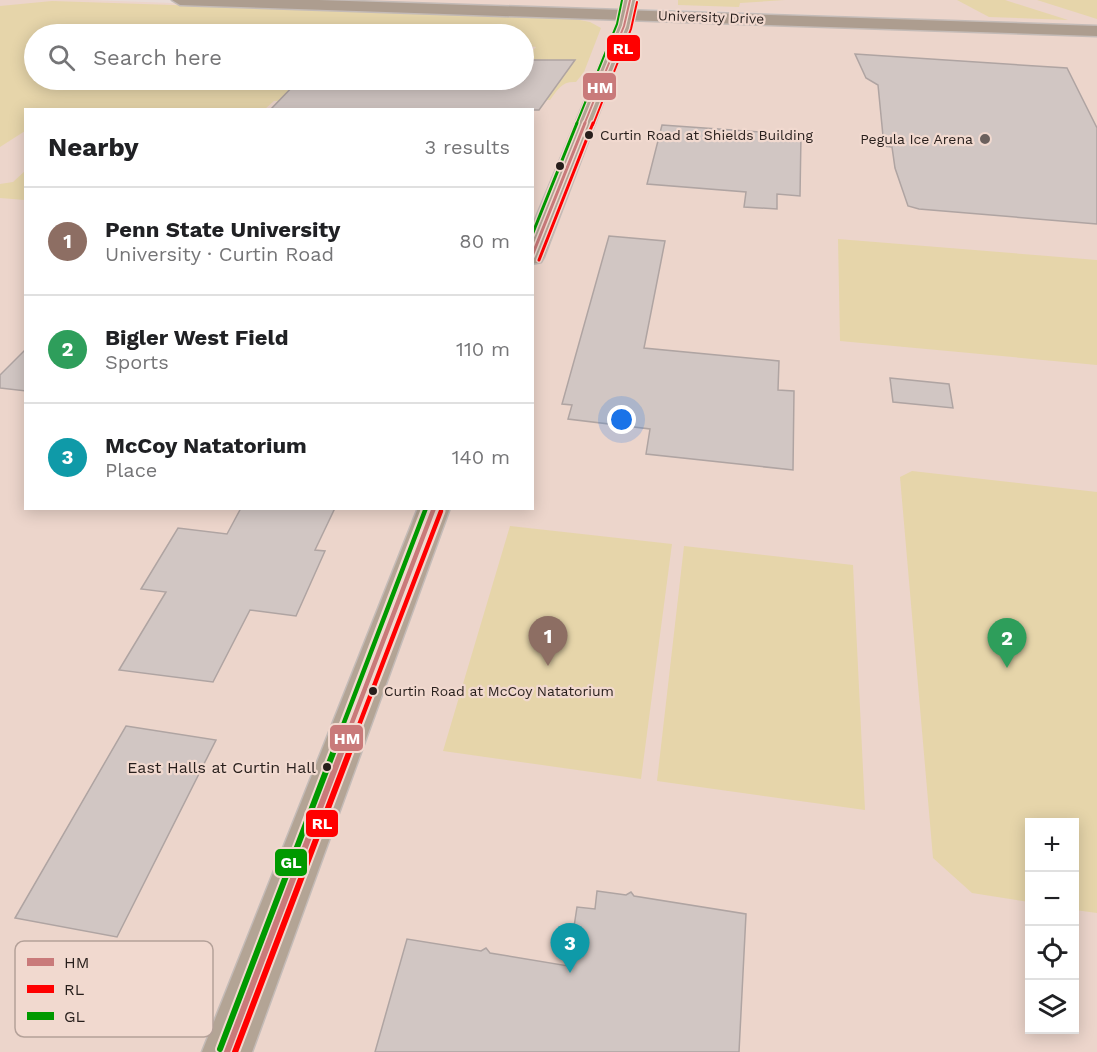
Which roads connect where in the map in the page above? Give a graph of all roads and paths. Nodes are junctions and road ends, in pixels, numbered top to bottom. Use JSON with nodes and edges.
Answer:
{"nodes":[{"id":1,"x":180,"y":0,"type":"edge"},
{"id":2,"x":629,"y":7,"type":"edge"},
{"id":3,"x":1097,"y":31,"type":"edge"},
{"id":4,"x":534,"y":252,"type":"edge"},
{"id":5,"x":433,"y":510,"type":"edge"},
{"id":6,"x":227,"y":1052,"type":"edge"}],
"edges":[{"from":1,"to":2,"type":"main road","name":"University Drive"},
{"from":2,"to":3,"type":"main road","name":"University Drive"},
{"from":2,"to":4,"type":"street"},
{"from":5,"to":6,"type":"street"}]}
